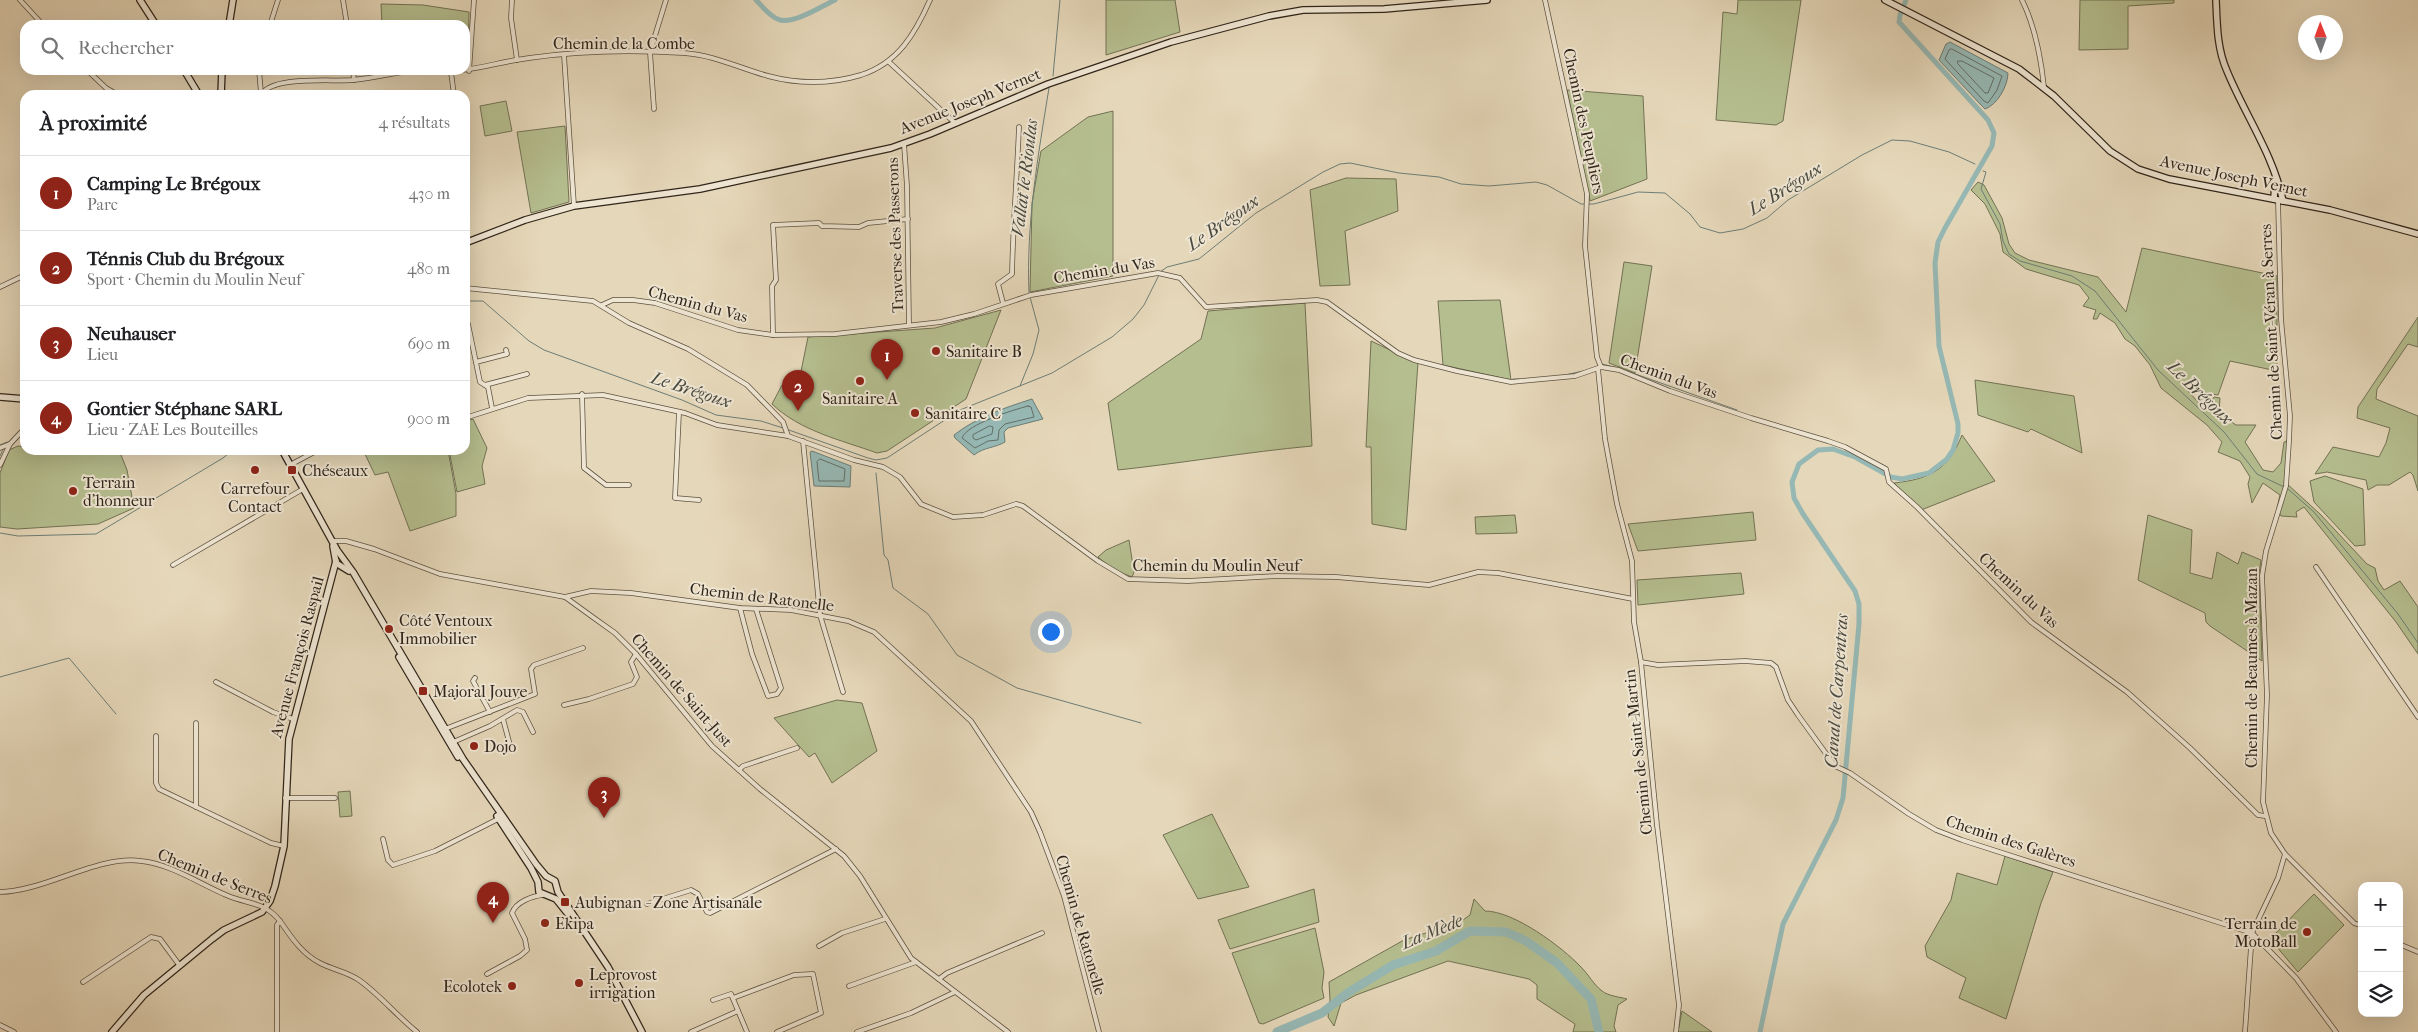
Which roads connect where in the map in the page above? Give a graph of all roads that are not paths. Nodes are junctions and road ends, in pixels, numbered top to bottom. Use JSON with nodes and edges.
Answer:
{"nodes":[{"id":1,"x":20,"y":0,"type":"edge"},
{"id":2,"x":140,"y":0,"type":"edge"},
{"id":3,"x":233,"y":0,"type":"edge"},
{"id":4,"x":278,"y":0,"type":"edge"},
{"id":5,"x":343,"y":0,"type":"edge"},
{"id":6,"x":474,"y":0,"type":"edge"},
{"id":7,"x":512,"y":0,"type":"edge"},
{"id":8,"x":930,"y":0,"type":"edge"},
{"id":9,"x":1487,"y":0,"type":"edge"},
{"id":10,"x":1545,"y":0,"type":"edge"},
{"id":11,"x":1885,"y":0,"type":"edge"},
{"id":12,"x":2022,"y":0,"type":"edge"},
{"id":13,"x":2216,"y":0,"type":"edge"},
{"id":14,"x":664,"y":1,"type":"edge"},
{"id":15,"x":38,"y":20,"type":"edge"},
{"id":16,"x":153,"y":20,"type":"edge"},
{"id":17,"x":230,"y":20,"type":"edge"},
{"id":18,"x":272,"y":20,"type":"edge"},
{"id":19,"x":346,"y":20,"type":"edge"},
{"id":20,"x":650,"y":52,"type":"junction"},
{"id":21,"x":564,"y":55,"type":"junction"},
{"id":22,"x":470,"y":57,"type":"edge"},
{"id":23,"x":517,"y":60,"type":"junction"},
{"id":24,"x":888,"y":62,"type":"junction"},
{"id":25,"x":470,"y":71,"type":"edge"},
{"id":26,"x":92,"y":75,"type":"edge"},
{"id":27,"x":187,"y":75,"type":"edge"},
{"id":28,"x":222,"y":75,"type":"edge"},
{"id":29,"x":259,"y":75,"type":"edge"},
{"id":30,"x":354,"y":75,"type":"edge"},
{"id":31,"x":384,"y":75,"type":"edge"},
{"id":32,"x":451,"y":75,"type":"edge"},
{"id":33,"x":354,"y":80,"type":"junction"},
{"id":34,"x":2044,"y":87,"type":"junction"},
{"id":35,"x":106,"y":88,"type":"joint"},
{"id":36,"x":109,"y":90,"type":"edge"},
{"id":37,"x":196,"y":90,"type":"edge"},
{"id":38,"x":221,"y":90,"type":"edge"},
{"id":39,"x":261,"y":90,"type":"edge"},
{"id":40,"x":266,"y":90,"type":"edge"},
{"id":41,"x":453,"y":90,"type":"edge"},
{"id":42,"x":654,"y":109,"type":"dead end"},
{"id":43,"x":955,"y":123,"type":"junction"},
{"id":44,"x":1019,"y":127,"type":"dead end"},
{"id":45,"x":904,"y":144,"type":"junction"},
{"id":46,"x":2274,"y":176,"type":"junction"},
{"id":47,"x":2278,"y":200,"type":"junction"},
{"id":48,"x":574,"y":206,"type":"junction"},
{"id":49,"x":908,"y":219,"type":"junction"},
{"id":50,"x":2418,"y":234,"type":"edge"},
{"id":51,"x":470,"y":241,"type":"edge"},
{"id":52,"x":20,"y":277,"type":"edge"},
{"id":53,"x":0,"y":287,"type":"edge"},
{"id":54,"x":470,"y":289,"type":"edge"},
{"id":55,"x":1003,"y":304,"type":"junction"},
{"id":56,"x":602,"y":305,"type":"junction"},
{"id":57,"x":909,"y":326,"type":"junction"},
{"id":58,"x":470,"y":334,"type":"edge"},
{"id":59,"x":774,"y":335,"type":"junction"},
{"id":60,"x":506,"y":350,"type":"dead end"},
{"id":61,"x":476,"y":362,"type":"junction"},
{"id":62,"x":1599,"y":368,"type":"junction"},
{"id":63,"x":527,"y":374,"type":"dead end"},
{"id":64,"x":485,"y":384,"type":"junction"},
{"id":65,"x":582,"y":394,"type":"junction"},
{"id":66,"x":0,"y":397,"type":"edge"},
{"id":67,"x":20,"y":399,"type":"edge"},
{"id":68,"x":492,"y":408,"type":"junction"},
{"id":69,"x":679,"y":412,"type":"junction"},
{"id":70,"x":470,"y":416,"type":"edge"},
{"id":71,"x":20,"y":433,"type":"edge"},
{"id":72,"x":788,"y":434,"type":"junction"},
{"id":73,"x":803,"y":441,"type":"junction"},
{"id":74,"x":10,"y":444,"type":"junction"},
{"id":75,"x":0,"y":448,"type":"edge"},
{"id":76,"x":285,"y":455,"type":"edge"},
{"id":77,"x":309,"y":455,"type":"edge"},
{"id":78,"x":0,"y":465,"type":"edge"},
{"id":79,"x":290,"y":465,"type":"junction"},
{"id":80,"x":1611,"y":472,"type":"joint"},
{"id":81,"x":629,"y":485,"type":"dead end"},
{"id":82,"x":303,"y":489,"type":"junction"},
{"id":83,"x":699,"y":500,"type":"dead end"},
{"id":84,"x":333,"y":541,"type":"junction"},
{"id":85,"x":2266,"y":551,"type":"joint"},
{"id":86,"x":340,"y":562,"type":"junction"},
{"id":87,"x":173,"y":565,"type":"dead end"},
{"id":88,"x":2316,"y":567,"type":"dead end"},
{"id":89,"x":564,"y":597,"type":"junction"},
{"id":90,"x":1632,"y":598,"type":"junction"},
{"id":91,"x":740,"y":608,"type":"junction"},
{"id":92,"x":756,"y":609,"type":"junction"},
{"id":93,"x":820,"y":615,"type":"junction"},
{"id":94,"x":583,"y":648,"type":"dead end"},
{"id":95,"x":636,"y":654,"type":"junction"},
{"id":96,"x":1641,"y":662,"type":"junction"},
{"id":97,"x":475,"y":678,"type":"dead end"},
{"id":98,"x":216,"y":682,"type":"dead end"},
{"id":99,"x":843,"y":692,"type":"dead end"},
{"id":100,"x":564,"y":705,"type":"dead end"},
{"id":101,"x":429,"y":710,"type":"junction"},
{"id":102,"x":490,"y":712,"type":"junction"},
{"id":103,"x":2418,"y":717,"type":"edge"},
{"id":104,"x":293,"y":719,"type":"junction"},
{"id":105,"x":502,"y":719,"type":"junction"},
{"id":106,"x":196,"y":723,"type":"dead end"},
{"id":107,"x":445,"y":729,"type":"junction"},
{"id":108,"x":533,"y":732,"type":"dead end"},
{"id":109,"x":156,"y":736,"type":"dead end"},
{"id":110,"x":445,"y":737,"type":"junction"},
{"id":111,"x":451,"y":743,"type":"junction"},
{"id":112,"x":797,"y":748,"type":"dead end"},
{"id":113,"x":511,"y":749,"type":"dead end"},
{"id":114,"x":739,"y":770,"type":"junction"},
{"id":115,"x":285,"y":798,"type":"junction"},
{"id":116,"x":335,"y":798,"type":"dead end"},
{"id":117,"x":196,"y":807,"type":"junction"},
{"id":118,"x":2265,"y":816,"type":"junction"},
{"id":119,"x":501,"y":818,"type":"junction"},
{"id":120,"x":383,"y":839,"type":"dead end"},
{"id":121,"x":284,"y":846,"type":"junction"},
{"id":122,"x":836,"y":849,"type":"junction"},
{"id":123,"x":2285,"y":854,"type":"junction"},
{"id":124,"x":546,"y":876,"type":"junction"},
{"id":125,"x":538,"y":884,"type":"junction"},
{"id":126,"x":556,"y":888,"type":"junction"},
{"id":127,"x":0,"y":892,"type":"edge"},
{"id":128,"x":547,"y":895,"type":"junction"},
{"id":129,"x":532,"y":897,"type":"junction"},
{"id":130,"x":647,"y":904,"type":"dead end"},
{"id":131,"x":266,"y":907,"type":"junction"},
{"id":132,"x":886,"y":919,"type":"junction"},
{"id":133,"x":280,"y":921,"type":"junction"},
{"id":134,"x":2358,"y":924,"type":"edge"},
{"id":135,"x":1042,"y":933,"type":"dead end"},
{"id":136,"x":2252,"y":933,"type":"junction"},
{"id":137,"x":819,"y":946,"type":"dead end"},
{"id":138,"x":2403,"y":946,"type":"edge"},
{"id":139,"x":2418,"y":952,"type":"edge"},
{"id":140,"x":916,"y":962,"type":"junction"},
{"id":141,"x":180,"y":966,"type":"junction"},
{"id":142,"x":487,"y":974,"type":"dead end"},
{"id":143,"x":612,"y":976,"type":"junction"},
{"id":144,"x":939,"y":979,"type":"junction"},
{"id":145,"x":83,"y":982,"type":"dead end"},
{"id":146,"x":849,"y":986,"type":"dead end"},
{"id":147,"x":955,"y":992,"type":"junction"},
{"id":148,"x":733,"y":998,"type":"junction"},
{"id":149,"x":712,"y":1000,"type":"dead end"},
{"id":150,"x":738,"y":1011,"type":"junction"},
{"id":151,"x":0,"y":1026,"type":"edge"},
{"id":152,"x":14,"y":1032,"type":"edge"},
{"id":153,"x":112,"y":1032,"type":"edge"},
{"id":154,"x":277,"y":1032,"type":"edge"},
{"id":155,"x":417,"y":1032,"type":"edge"},
{"id":156,"x":642,"y":1032,"type":"edge"},
{"id":157,"x":691,"y":1032,"type":"edge"},
{"id":158,"x":747,"y":1032,"type":"edge"},
{"id":159,"x":777,"y":1032,"type":"edge"},
{"id":160,"x":857,"y":1032,"type":"edge"},
{"id":161,"x":1008,"y":1032,"type":"edge"},
{"id":162,"x":1099,"y":1032,"type":"edge"},
{"id":163,"x":1676,"y":1032,"type":"edge"},
{"id":164,"x":2245,"y":1032,"type":"edge"},
{"id":165,"x":2336,"y":1032,"type":"edge"}],
"edges":[{"from":1,"to":15,"type":"street"},
{"from":2,"to":16,"type":"street"},
{"from":3,"to":17,"type":"street"},
{"from":4,"to":18,"type":"street"},
{"from":5,"to":19,"type":"street"},
{"from":6,"to":22,"type":"street"},
{"from":7,"to":23,"type":"street"},
{"from":8,"to":24,"type":"street","name":"Chemin de la Combe"},
{"from":9,"to":43,"type":"street","name":"Avenue Joseph Vernet"},
{"from":10,"to":62,"type":"street","name":"Chemin des Peupliers"},
{"from":11,"to":34,"type":"street","name":"Avenue Joseph Vernet"},
{"from":12,"to":34,"type":"street"},
{"from":13,"to":46,"type":"street"},
{"from":14,"to":20,"type":"street"},
{"from":20,"to":21,"type":"street","name":"Chemin de la Combe"},
{"from":20,"to":24,"type":"street","name":"Chemin de la Combe"},
{"from":20,"to":42,"type":"street"},
{"from":21,"to":23,"type":"street","name":"Chemin de la Combe"},
{"from":21,"to":48,"type":"street"},
{"from":23,"to":25,"type":"street","name":"Chemin de la Combe"},
{"from":24,"to":43,"type":"street"},
{"from":26,"to":35,"type":"street"},
{"from":27,"to":37,"type":"street"},
{"from":28,"to":38,"type":"street"},
{"from":29,"to":39,"type":"street"},
{"from":30,"to":33,"type":"street"},
{"from":31,"to":33,"type":"street"},
{"from":32,"to":41,"type":"street"},
{"from":33,"to":40,"type":"street"},
{"from":34,"to":47,"type":"street","name":"Avenue Joseph Vernet"},
{"from":35,"to":36,"type":"street"},
{"from":43,"to":45,"type":"street","name":"Avenue Joseph Vernet"},
{"from":44,"to":55,"type":"street"},
{"from":45,"to":48,"type":"street","name":"Avenue Joseph Vernet"},
{"from":45,"to":49,"type":"street","name":"Traverse des Passerons"},
{"from":46,"to":47,"type":"street"},
{"from":46,"to":47,"type":"street"},
{"from":47,"to":50,"type":"street","name":"Avenue Joseph Vernet"},
{"from":47,"to":85,"type":"street","name":"Chemin de Saint-Véran à Serres"},
{"from":48,"to":51,"type":"street","name":"Avenue Joseph Vernet"},
{"from":49,"to":57,"type":"street","name":"Traverse des Passerons"},
{"from":49,"to":59,"type":"street"},
{"from":52,"to":53,"type":"street"},
{"from":54,"to":56,"type":"street"},
{"from":55,"to":57,"type":"street","name":"Chemin du Vas"},
{"from":55,"to":62,"type":"street","name":"Chemin du Vas"},
{"from":56,"to":59,"type":"street","name":"Chemin du Vas"},
{"from":56,"to":72,"type":"street"},
{"from":57,"to":59,"type":"street","name":"Chemin du Vas"},
{"from":58,"to":61,"type":"street"},
{"from":60,"to":61,"type":"street"},
{"from":61,"to":64,"type":"street"},
{"from":62,"to":80,"type":"street","name":"Chemin des Peupliers"},
{"from":62,"to":118,"type":"street","name":"Chemin du Vas"},
{"from":63,"to":64,"type":"street"},
{"from":64,"to":68,"type":"street"},
{"from":65,"to":68,"type":"street","name":"Chemin du Moulin Neuf"},
{"from":65,"to":69,"type":"street","name":"Chemin du Moulin Neuf"},
{"from":65,"to":81,"type":"street"},
{"from":66,"to":67,"type":"street"},
{"from":68,"to":70,"type":"street","name":"Chemin du Moulin Neuf"},
{"from":69,"to":72,"type":"street","name":"Chemin du Moulin Neuf"},
{"from":69,"to":83,"type":"street"},
{"from":71,"to":74,"type":"street"},
{"from":72,"to":73,"type":"street","name":"Chemin du Moulin Neuf"},
{"from":73,"to":90,"type":"street","name":"Chemin du Moulin Neuf"},
{"from":73,"to":93,"type":"street"},
{"from":74,"to":75,"type":"street"},
{"from":74,"to":78,"type":"street"},
{"from":76,"to":79,"type":"street"},
{"from":77,"to":79,"type":"street"},
{"from":79,"to":82,"type":"street"},
{"from":80,"to":90,"type":"street","name":"Chemin de Saint-Martin"},
{"from":82,"to":84,"type":"street"},
{"from":82,"to":87,"type":"street"},
{"from":84,"to":86,"type":"street"},
{"from":84,"to":89,"type":"street","name":"Chemin de Saint-Just"},
{"from":85,"to":118,"type":"street","name":"Chemin de Beaumes à Mazan"},
{"from":86,"to":101,"type":"street"},
{"from":86,"to":104,"type":"street","name":"Avenue François Raspail"},
{"from":86,"to":107,"type":"street"},
{"from":88,"to":103,"type":"street"},
{"from":89,"to":91,"type":"street","name":"Chemin de Ratonelle"},
{"from":89,"to":95,"type":"street","name":"Chemin de Saint-Just"},
{"from":90,"to":96,"type":"street","name":"Chemin de Saint-Martin"},
{"from":91,"to":92,"type":"street","name":"Chemin de Ratonelle"},
{"from":91,"to":92,"type":"street"},
{"from":92,"to":93,"type":"street","name":"Chemin de Ratonelle"},
{"from":93,"to":99,"type":"street"},
{"from":93,"to":162,"type":"street","name":"Chemin de Ratonelle"},
{"from":94,"to":102,"type":"street"},
{"from":95,"to":100,"type":"street"},
{"from":95,"to":114,"type":"street","name":"Chemin de Saint-Just"},
{"from":96,"to":136,"type":"street","name":"Chemin des Galères"},
{"from":96,"to":163,"type":"street","name":"Chemin de Saint-Martin"},
{"from":97,"to":102,"type":"street"},
{"from":98,"to":104,"type":"street"},
{"from":101,"to":107,"type":"street"},
{"from":101,"to":110,"type":"street"},
{"from":102,"to":107,"type":"street"},
{"from":104,"to":115,"type":"street","name":"Avenue François Raspail"},
{"from":105,"to":108,"type":"street"},
{"from":105,"to":111,"type":"street"},
{"from":105,"to":113,"type":"street"},
{"from":106,"to":117,"type":"street"},
{"from":107,"to":110,"type":"street"},
{"from":107,"to":111,"type":"street"},
{"from":109,"to":117,"type":"street"},
{"from":110,"to":111,"type":"street"},
{"from":111,"to":119,"type":"street"},
{"from":112,"to":114,"type":"street"},
{"from":114,"to":122,"type":"street","name":"Chemin de Saint-Just"},
{"from":115,"to":116,"type":"street"},
{"from":115,"to":121,"type":"street","name":"Avenue François Raspail"},
{"from":117,"to":121,"type":"street"},
{"from":118,"to":123,"type":"street"},
{"from":119,"to":120,"type":"street"},
{"from":119,"to":124,"type":"street"},
{"from":119,"to":125,"type":"street"},
{"from":121,"to":131,"type":"street","name":"Avenue François Raspail"},
{"from":122,"to":130,"type":"street"},
{"from":122,"to":132,"type":"street","name":"Chemin de Saint-Just"},
{"from":123,"to":134,"type":"street"},
{"from":123,"to":136,"type":"street"},
{"from":124,"to":125,"type":"street"},
{"from":124,"to":126,"type":"street"},
{"from":125,"to":128,"type":"street"},
{"from":125,"to":129,"type":"street"},
{"from":126,"to":128,"type":"street"},
{"from":126,"to":143,"type":"street"},
{"from":127,"to":131,"type":"street","name":"Chemin de Serres"},
{"from":128,"to":129,"type":"street"},
{"from":128,"to":143,"type":"street"},
{"from":129,"to":142,"type":"street"},
{"from":131,"to":133,"type":"street","name":"Chemin de Serres"},
{"from":131,"to":141,"type":"street"},
{"from":132,"to":137,"type":"street"},
{"from":132,"to":140,"type":"street","name":"Chemin de Saint-Just"},
{"from":133,"to":154,"type":"street","name":"Chemin de Serres"},
{"from":133,"to":155,"type":"street"},
{"from":135,"to":144,"type":"street"},
{"from":136,"to":164,"type":"street"},
{"from":136,"to":165,"type":"street","name":"Chemin des Galères"},
{"from":138,"to":139,"type":"street"},
{"from":140,"to":144,"type":"street","name":"Chemin de Saint-Just"},
{"from":140,"to":146,"type":"street"},
{"from":141,"to":145,"type":"street"},
{"from":141,"to":153,"type":"street"},
{"from":143,"to":156,"type":"street"},
{"from":144,"to":147,"type":"street","name":"Chemin de Saint-Just"},
{"from":147,"to":160,"type":"street"},
{"from":147,"to":161,"type":"street","name":"Chemin de Saint-Just"},
{"from":148,"to":149,"type":"street"},
{"from":148,"to":150,"type":"street"},
{"from":148,"to":159,"type":"street"},
{"from":150,"to":157,"type":"street"},
{"from":150,"to":158,"type":"street"},
{"from":151,"to":152,"type":"street"}]}
